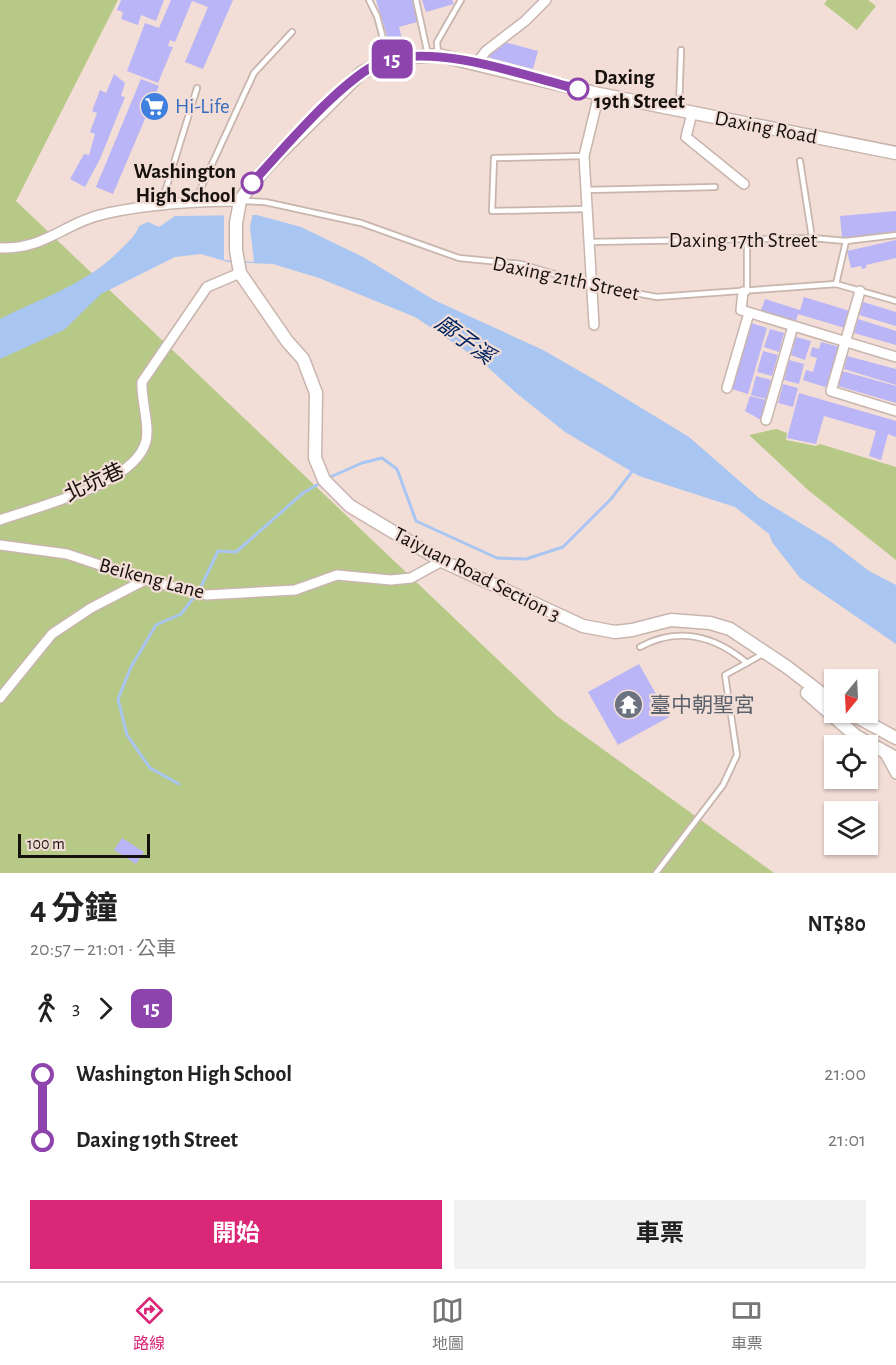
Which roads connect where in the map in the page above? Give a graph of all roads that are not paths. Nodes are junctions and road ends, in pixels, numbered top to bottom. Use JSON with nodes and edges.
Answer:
{"nodes":[{"id":1,"x":369,"y":0,"type":"edge"},
{"id":2,"x":416,"y":0,"type":"edge"},
{"id":3,"x":461,"y":0,"type":"edge"},
{"id":4,"x":546,"y":0,"type":"edge"},
{"id":5,"x":292,"y":32,"type":"dead end"},
{"id":6,"x":681,"y":50,"type":"dead end"},
{"id":7,"x":433,"y":55,"type":"junction"},
{"id":8,"x":388,"y":59,"type":"junction"},
{"id":9,"x":476,"y":64,"type":"junction"},
{"id":10,"x":197,"y":88,"type":"dead end"},
{"id":11,"x":599,"y":94,"type":"junction"},
{"id":12,"x":686,"y":112,"type":"junction"},
{"id":13,"x":896,"y":153,"type":"edge"},
{"id":14,"x":584,"y":156,"type":"junction"},
{"id":15,"x":800,"y":161,"type":"dead end"},
{"id":16,"x":744,"y":184,"type":"dead end"},
{"id":17,"x":715,"y":187,"type":"dead end"},
{"id":18,"x":586,"y":190,"type":"junction"},
{"id":19,"x":195,"y":201,"type":"junction"},
{"id":20,"x":161,"y":205,"type":"junction"},
{"id":21,"x":240,"y":205,"type":"junction"},
{"id":22,"x":588,"y":209,"type":"junction"},
{"id":23,"x":896,"y":235,"type":"edge"},
{"id":24,"x":812,"y":238,"type":"junction"},
{"id":25,"x":747,"y":240,"type":"junction"},
{"id":26,"x":846,"y":241,"type":"junction"},
{"id":27,"x":590,"y":242,"type":"junction"},
{"id":28,"x":0,"y":248,"type":"edge"},
{"id":29,"x":239,"y":270,"type":"junction"},
{"id":30,"x":836,"y":284,"type":"junction"},
{"id":31,"x":591,"y":285,"type":"junction"},
{"id":32,"x":860,"y":291,"type":"junction"},
{"id":33,"x":745,"y":292,"type":"junction"},
{"id":34,"x":896,"y":301,"type":"edge"},
{"id":35,"x":749,"y":313,"type":"junction"},
{"id":36,"x":594,"y":325,"type":"dead end"},
{"id":37,"x":793,"y":326,"type":"junction"},
{"id":38,"x":845,"y":341,"type":"junction"},
{"id":39,"x":896,"y":357,"type":"edge"},
{"id":40,"x":727,"y":388,"type":"dead end"},
{"id":41,"x":896,"y":411,"type":"edge"},
{"id":42,"x":766,"y":420,"type":"dead end"},
{"id":43,"x":0,"y":520,"type":"edge"},
{"id":44,"x":0,"y":545,"type":"edge"},
{"id":45,"x":442,"y":561,"type":"junction"},
{"id":46,"x":145,"y":580,"type":"junction"},
{"id":47,"x":640,"y":647,"type":"dead end"},
{"id":48,"x":765,"y":653,"type":"junction"},
{"id":49,"x":747,"y":663,"type":"junction"},
{"id":50,"x":824,"y":696,"type":"edge"},
{"id":51,"x":0,"y":698,"type":"edge"},
{"id":52,"x":868,"y":723,"type":"edge"},
{"id":53,"x":896,"y":738,"type":"edge"},
{"id":54,"x":884,"y":752,"type":"junction"},
{"id":55,"x":896,"y":758,"type":"edge"},
{"id":56,"x":896,"y":774,"type":"edge"},
{"id":57,"x":656,"y":873,"type":"edge"}],
"edges":[{"from":1,"to":8,"type":"lane"},
{"from":2,"to":7,"type":"lane"},
{"from":3,"to":7,"type":"lane"},
{"from":4,"to":9,"type":"street"},
{"from":5,"to":19,"type":"lane"},
{"from":6,"to":12,"type":"lane"},
{"from":7,"to":8,"type":"main road","name":"Daxing Road"},
{"from":7,"to":9,"type":"main road","name":"Daxing Road"},
{"from":8,"to":21,"type":"main road","name":"Daxing Road"},
{"from":9,"to":11,"type":"main road","name":"Daxing Road"},
{"from":10,"to":20,"type":"lane"},
{"from":11,"to":12,"type":"main road","name":"Daxing Road"},
{"from":11,"to":14,"type":"street"},
{"from":12,"to":13,"type":"main road","name":"Daxing Road"},
{"from":12,"to":16,"type":"street"},
{"from":14,"to":18,"type":"street"},
{"from":14,"to":22,"type":"lane"},
{"from":15,"to":24,"type":"lane"},
{"from":17,"to":18,"type":"lane"},
{"from":18,"to":22,"type":"street"},
{"from":19,"to":20,"type":"street"},
{"from":19,"to":21,"type":"street"},
{"from":20,"to":28,"type":"street"},
{"from":21,"to":29,"type":"main road"},
{"from":21,"to":31,"type":"lane","name":"Daxing 21th Street"},
{"from":22,"to":27,"type":"street"},
{"from":23,"to":26,"type":"lane","name":"Daxing 17th Street"},
{"from":24,"to":25,"type":"lane","name":"Daxing 17th Street"},
{"from":24,"to":26,"type":"lane","name":"Daxing 17th Street"},
{"from":25,"to":27,"type":"lane","name":"Daxing 17th Street"},
{"from":25,"to":33,"type":"lane"},
{"from":26,"to":30,"type":"lane"},
{"from":27,"to":31,"type":"street"},
{"from":29,"to":43,"type":"street","name":"北坑巷"},
{"from":29,"to":45,"type":"main road","name":"Taiyuan Road Section 3"},
{"from":30,"to":32,"type":"lane","name":"Daxing 21th Street"},
{"from":30,"to":33,"type":"lane","name":"Daxing 21th Street"},
{"from":31,"to":33,"type":"lane","name":"Daxing 21th Street"},
{"from":31,"to":36,"type":"street"},
{"from":32,"to":34,"type":"lane","name":"Daxing 21th Street"},
{"from":32,"to":38,"type":"street"},
{"from":33,"to":35,"type":"street"},
{"from":35,"to":37,"type":"street"},
{"from":35,"to":40,"type":"street"},
{"from":37,"to":38,"type":"street"},
{"from":37,"to":42,"type":"street"},
{"from":38,"to":39,"type":"street"},
{"from":38,"to":41,"type":"street"},
{"from":44,"to":46,"type":"street","name":"Beikeng Lane"},
{"from":45,"to":46,"type":"street","name":"Beikeng Lane"},
{"from":45,"to":48,"type":"main road","name":"Taiyuan Road Section 3"},
{"from":46,"to":51,"type":"street"},
{"from":47,"to":49,"type":"lane"},
{"from":48,"to":49,"type":"lane"},
{"from":48,"to":50,"type":"main road","name":"Taiyuan Road Section 3"},
{"from":48,"to":54,"type":"main road","name":"Taiyuan Road Section 3"},
{"from":49,"to":57,"type":"lane"},
{"from":52,"to":53,"type":"main road"},
{"from":54,"to":55,"type":"main road","name":"Taiyuan Road Section 3"},
{"from":54,"to":56,"type":"street"}]}
